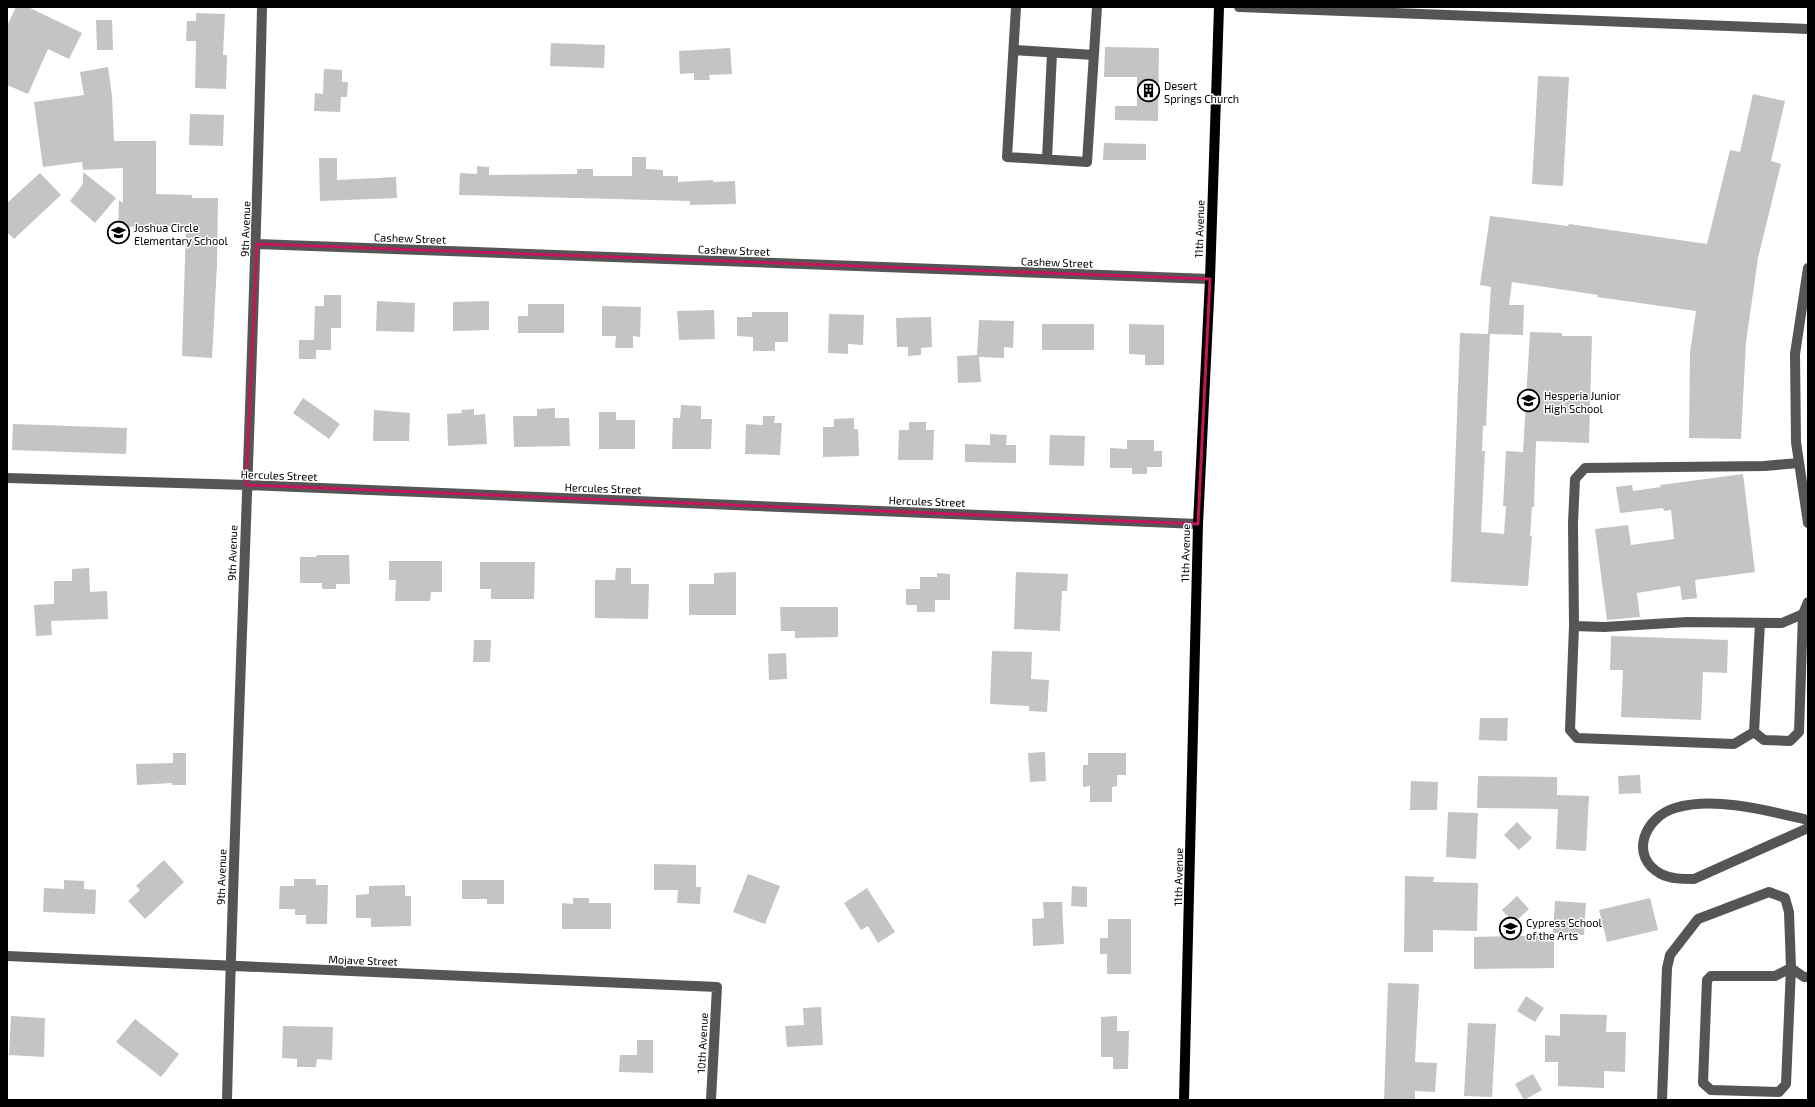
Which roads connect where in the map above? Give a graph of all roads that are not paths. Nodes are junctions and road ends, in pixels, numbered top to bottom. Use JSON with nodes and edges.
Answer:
{"nodes":[{"id":1,"x":262,"y":7,"type":"edge"},
{"id":2,"x":1016,"y":7,"type":"edge"},
{"id":3,"x":1097,"y":7,"type":"edge"},
{"id":4,"x":1219,"y":7,"type":"edge"},
{"id":5,"x":1239,"y":7,"type":"edge"},
{"id":6,"x":1808,"y":30,"type":"edge"},
{"id":7,"x":1014,"y":50,"type":"junction"},
{"id":8,"x":1052,"y":53,"type":"junction"},
{"id":9,"x":1094,"y":55,"type":"junction"},
{"id":10,"x":1047,"y":159,"type":"junction"},
{"id":11,"x":257,"y":244,"type":"junction"},
{"id":12,"x":1808,"y":268,"type":"edge"},
{"id":13,"x":1210,"y":280,"type":"junction"},
{"id":14,"x":1799,"y":463,"type":"junction"},
{"id":15,"x":7,"y":478,"type":"edge"},
{"id":16,"x":246,"y":485,"type":"junction"},
{"id":17,"x":1808,"y":523,"type":"edge"},
{"id":18,"x":1198,"y":524,"type":"junction"},
{"id":19,"x":1808,"y":602,"type":"edge"},
{"id":20,"x":1803,"y":614,"type":"junction"},
{"id":21,"x":1760,"y":623,"type":"junction"},
{"id":22,"x":1574,"y":626,"type":"junction"},
{"id":23,"x":1754,"y":732,"type":"junction"},
{"id":24,"x":1808,"y":820,"type":"edge"},
{"id":25,"x":1808,"y":828,"type":"edge"},
{"id":26,"x":7,"y":956,"type":"edge"},
{"id":27,"x":230,"y":966,"type":"junction"},
{"id":28,"x":1791,"y":968,"type":"junction"},
{"id":29,"x":1808,"y":977,"type":"edge"},
{"id":30,"x":718,"y":986,"type":"joint"},
{"id":31,"x":1745,"y":1095,"type":"edge"},
{"id":32,"x":227,"y":1100,"type":"edge"},
{"id":33,"x":711,"y":1100,"type":"edge"},
{"id":34,"x":1184,"y":1100,"type":"edge"},
{"id":35,"x":1662,"y":1100,"type":"edge"}],
"edges":[{"from":1,"to":11,"type":"street","name":"9th Avenue"},
{"from":2,"to":7,"type":"street"},
{"from":3,"to":9,"type":"street"},
{"from":4,"to":13,"type":"main road","name":"11th Avenue"},
{"from":5,"to":6,"type":"street"},
{"from":7,"to":8,"type":"street"},
{"from":7,"to":10,"type":"street"},
{"from":8,"to":9,"type":"street"},
{"from":8,"to":10,"type":"street"},
{"from":9,"to":10,"type":"street"},
{"from":11,"to":13,"type":"street","name":"Cashew Street"},
{"from":11,"to":16,"type":"street","name":"9th Avenue"},
{"from":12,"to":14,"type":"street"},
{"from":13,"to":18,"type":"main road","name":"11th Avenue"},
{"from":14,"to":17,"type":"street"},
{"from":14,"to":22,"type":"street"},
{"from":15,"to":16,"type":"street","name":"Hercules Street"},
{"from":16,"to":18,"type":"street","name":"Hercules Street"},
{"from":16,"to":27,"type":"street","name":"9th Avenue"},
{"from":18,"to":34,"type":"main road","name":"11th Avenue"},
{"from":19,"to":20,"type":"street"},
{"from":20,"to":21,"type":"street"},
{"from":20,"to":23,"type":"street"},
{"from":21,"to":22,"type":"street"},
{"from":21,"to":23,"type":"street"},
{"from":22,"to":23,"type":"street"},
{"from":24,"to":25,"type":"street"},
{"from":26,"to":27,"type":"street","name":"Mojave Street"},
{"from":27,"to":30,"type":"street","name":"Mojave Street"},
{"from":27,"to":32,"type":"street","name":"9th Avenue"},
{"from":28,"to":29,"type":"street"},
{"from":28,"to":31,"type":"street"},
{"from":28,"to":31,"type":"street"},
{"from":28,"to":35,"type":"street"},
{"from":30,"to":33,"type":"street","name":"10th Avenue"}]}
